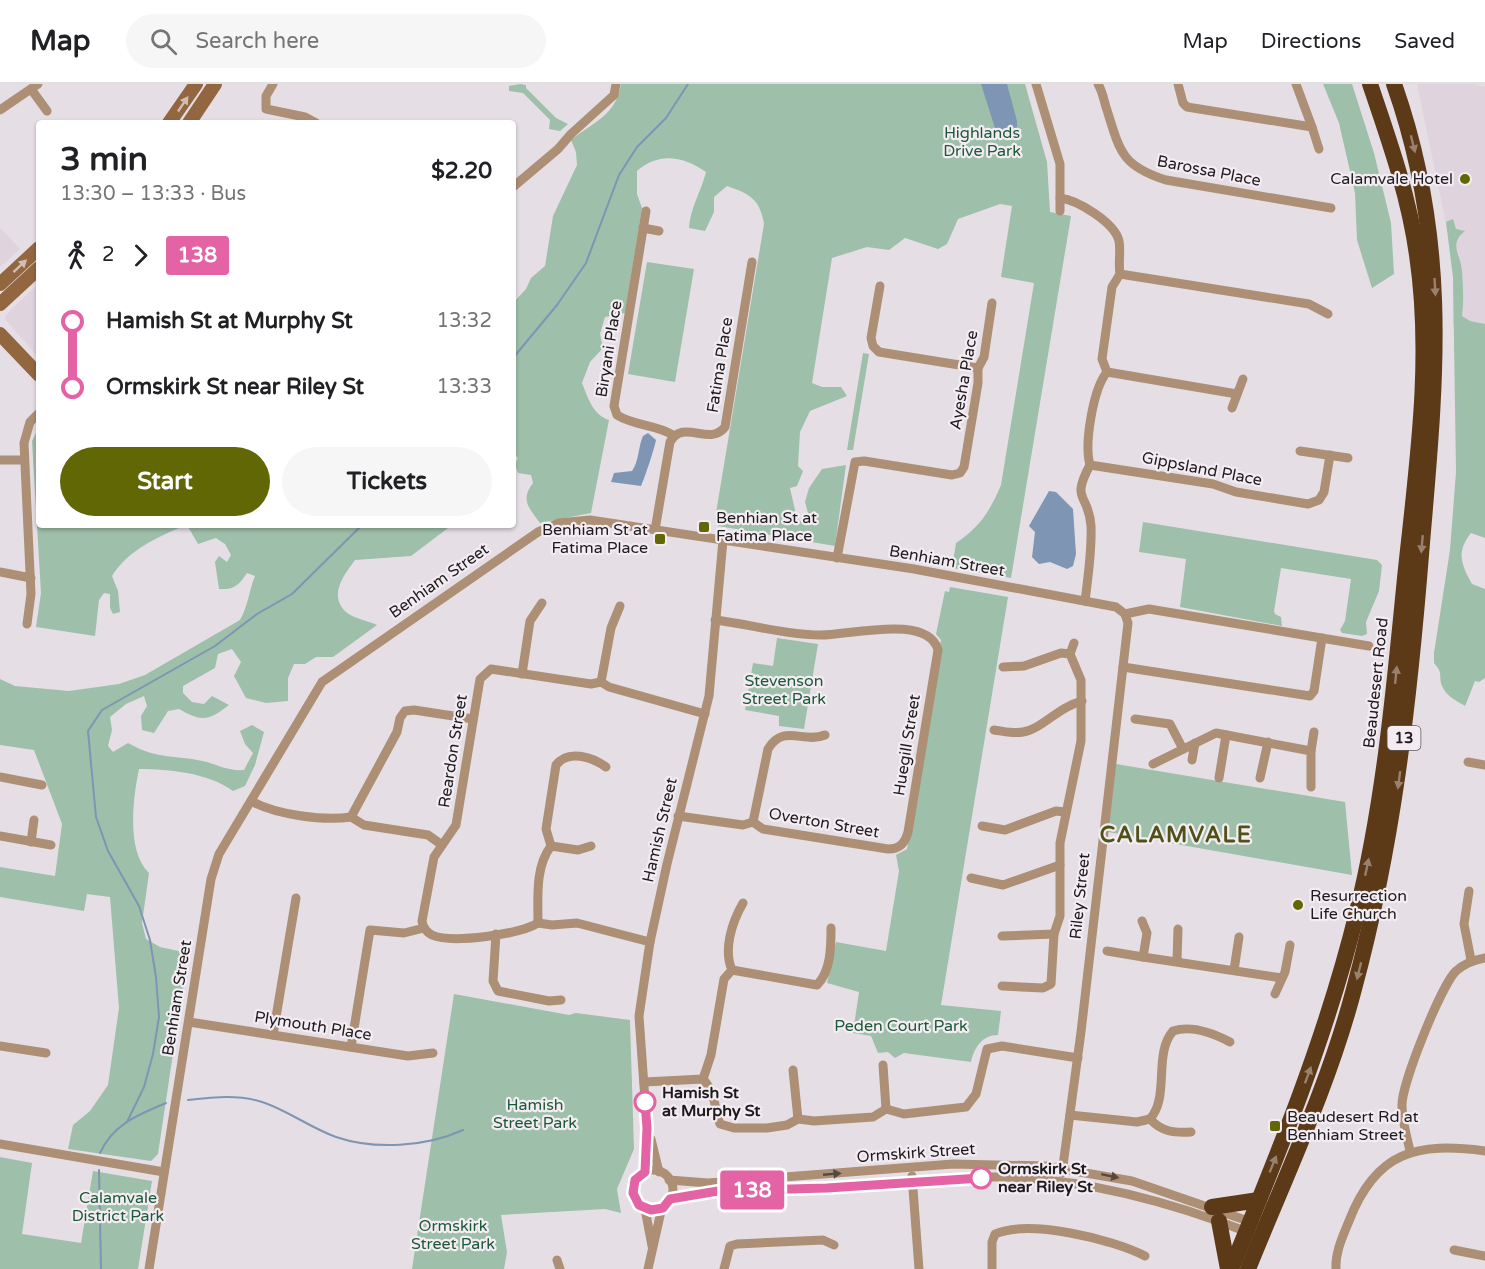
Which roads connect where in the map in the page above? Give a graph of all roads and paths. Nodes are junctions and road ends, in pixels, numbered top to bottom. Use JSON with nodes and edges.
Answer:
{"nodes":[{"id":1,"x":196,"y":84,"type":"edge"},
{"id":2,"x":215,"y":84,"type":"edge"},
{"id":3,"x":273,"y":84,"type":"edge"},
{"id":4,"x":616,"y":84,"type":"edge"},
{"id":5,"x":1036,"y":84,"type":"edge"},
{"id":6,"x":1178,"y":84,"type":"edge"},
{"id":7,"x":1296,"y":84,"type":"edge"},
{"id":8,"x":1370,"y":84,"type":"edge"},
{"id":9,"x":1099,"y":85,"type":"edge"},
{"id":10,"x":1396,"y":85,"type":"edge"},
{"id":11,"x":34,"y":86,"type":"edge"},
{"id":12,"x":0,"y":110,"type":"edge"},
{"id":13,"x":47,"y":111,"type":"dead end"},
{"id":14,"x":171,"y":120,"type":"edge"},
{"id":15,"x":191,"y":120,"type":"edge"},
{"id":16,"x":310,"y":120,"type":"edge"},
{"id":17,"x":1312,"y":127,"type":"junction"},
{"id":18,"x":1319,"y":149,"type":"dead end"},
{"id":19,"x":516,"y":184,"type":"edge"},
{"id":20,"x":1060,"y":198,"type":"junction"},
{"id":21,"x":1331,"y":208,"type":"dead end"},
{"id":22,"x":645,"y":211,"type":"dead end"},
{"id":23,"x":1060,"y":211,"type":"dead end"},
{"id":24,"x":643,"y":228,"type":"junction"},
{"id":25,"x":659,"y":231,"type":"dead end"},
{"id":26,"x":36,"y":251,"type":"edge"},
{"id":27,"x":752,"y":262,"type":"dead end"},
{"id":28,"x":36,"y":271,"type":"edge"},
{"id":29,"x":1120,"y":274,"type":"junction"},
{"id":30,"x":0,"y":284,"type":"edge"},
{"id":31,"x":880,"y":286,"type":"dead end"},
{"id":32,"x":992,"y":303,"type":"dead end"},
{"id":33,"x":0,"y":304,"type":"edge"},
{"id":34,"x":1328,"y":314,"type":"dead end"},
{"id":35,"x":0,"y":334,"type":"edge"},
{"id":36,"x":978,"y":368,"type":"junction"},
{"id":37,"x":36,"y":372,"type":"edge"},
{"id":38,"x":1107,"y":372,"type":"junction"},
{"id":39,"x":1242,"y":379,"type":"dead end"},
{"id":40,"x":1237,"y":394,"type":"junction"},
{"id":41,"x":1232,"y":408,"type":"dead end"},
{"id":42,"x":36,"y":417,"type":"edge"},
{"id":43,"x":673,"y":435,"type":"junction"},
{"id":44,"x":1300,"y":451,"type":"dead end"},
{"id":45,"x":1330,"y":455,"type":"junction"},
{"id":46,"x":1348,"y":458,"type":"dead end"},
{"id":47,"x":0,"y":460,"type":"edge"},
{"id":48,"x":24,"y":460,"type":"junction"},
{"id":49,"x":1090,"y":465,"type":"junction"},
{"id":50,"x":655,"y":530,"type":"junction"},
{"id":51,"x":723,"y":540,"type":"junction"},
{"id":52,"x":837,"y":558,"type":"junction"},
{"id":53,"x":0,"y":572,"type":"edge"},
{"id":54,"x":30,"y":578,"type":"junction"},
{"id":55,"x":1085,"y":602,"type":"junction"},
{"id":56,"x":542,"y":603,"type":"dead end"},
{"id":57,"x":620,"y":606,"type":"dead end"},
{"id":58,"x":1125,"y":614,"type":"junction"},
{"id":59,"x":715,"y":620,"type":"junction"},
{"id":60,"x":27,"y":624,"type":"dead end"},
{"id":61,"x":1322,"y":638,"type":"junction"},
{"id":62,"x":1074,"y":643,"type":"dead end"},
{"id":63,"x":1369,"y":646,"type":"dead end"},
{"id":64,"x":1070,"y":654,"type":"junction"},
{"id":65,"x":1003,"y":667,"type":"dead end"},
{"id":66,"x":1122,"y":667,"type":"junction"},
{"id":67,"x":522,"y":674,"type":"junction"},
{"id":68,"x":601,"y":682,"type":"junction"},
{"id":69,"x":1082,"y":701,"type":"junction"},
{"id":70,"x":705,"y":714,"type":"junction"},
{"id":71,"x":473,"y":719,"type":"junction"},
{"id":72,"x":1135,"y":719,"type":"dead end"},
{"id":73,"x":994,"y":730,"type":"dead end"},
{"id":74,"x":1314,"y":732,"type":"dead end"},
{"id":75,"x":825,"y":735,"type":"dead end"},
{"id":76,"x":1226,"y":735,"type":"junction"},
{"id":77,"x":1268,"y":742,"type":"junction"},
{"id":78,"x":1195,"y":743,"type":"junction"},
{"id":79,"x":1183,"y":749,"type":"junction"},
{"id":80,"x":1311,"y":751,"type":"junction"},
{"id":81,"x":1192,"y":760,"type":"dead end"},
{"id":82,"x":1468,"y":762,"type":"dead end"},
{"id":83,"x":1154,"y":764,"type":"dead end"},
{"id":84,"x":1485,"y":765,"type":"edge"},
{"id":85,"x":606,"y":767,"type":"dead end"},
{"id":86,"x":0,"y":777,"type":"edge"},
{"id":87,"x":1219,"y":778,"type":"dead end"},
{"id":88,"x":1260,"y":778,"type":"dead end"},
{"id":89,"x":42,"y":785,"type":"dead end"},
{"id":90,"x":1311,"y":787,"type":"dead end"},
{"id":91,"x":250,"y":801,"type":"junction"},
{"id":92,"x":1065,"y":812,"type":"junction"},
{"id":93,"x":678,"y":816,"type":"junction"},
{"id":94,"x":351,"y":817,"type":"junction"},
{"id":95,"x":34,"y":820,"type":"dead end"},
{"id":96,"x":753,"y":822,"type":"junction"},
{"id":97,"x":982,"y":826,"type":"dead end"},
{"id":98,"x":0,"y":836,"type":"edge"},
{"id":99,"x":31,"y":842,"type":"junction"},
{"id":100,"x":51,"y":845,"type":"dead end"},
{"id":101,"x":442,"y":845,"type":"junction"},
{"id":102,"x":551,"y":846,"type":"junction"},
{"id":103,"x":591,"y":846,"type":"dead end"},
{"id":104,"x":896,"y":849,"type":"joint"},
{"id":105,"x":1060,"y":865,"type":"junction"},
{"id":106,"x":971,"y":878,"type":"dead end"},
{"id":107,"x":1470,"y":891,"type":"dead end"},
{"id":108,"x":296,"y":898,"type":"dead end"},
{"id":109,"x":743,"y":903,"type":"dead end"},
{"id":110,"x":1142,"y":921,"type":"dead end"},
{"id":111,"x":538,"y":923,"type":"junction"},
{"id":112,"x":424,"y":928,"type":"junction"},
{"id":113,"x":831,"y":928,"type":"dead end"},
{"id":114,"x":1178,"y":928,"type":"dead end"},
{"id":115,"x":1054,"y":933,"type":"junction"},
{"id":116,"x":496,"y":934,"type":"junction"},
{"id":117,"x":1002,"y":936,"type":"dead end"},
{"id":118,"x":1239,"y":937,"type":"dead end"},
{"id":119,"x":650,"y":942,"type":"junction"},
{"id":120,"x":1290,"y":945,"type":"dead end"},
{"id":121,"x":1107,"y":951,"type":"dead end"},
{"id":122,"x":1143,"y":957,"type":"junction"},
{"id":123,"x":1485,"y":958,"type":"edge"},
{"id":124,"x":1178,"y":960,"type":"junction"},
{"id":125,"x":1471,"y":960,"type":"junction"},
{"id":126,"x":732,"y":970,"type":"junction"},
{"id":127,"x":1234,"y":970,"type":"junction"},
{"id":128,"x":1282,"y":978,"type":"junction"},
{"id":129,"x":1002,"y":986,"type":"dead end"},
{"id":130,"x":1275,"y":994,"type":"dead end"},
{"id":131,"x":561,"y":1000,"type":"dead end"},
{"id":132,"x":189,"y":1022,"type":"junction"},
{"id":133,"x":273,"y":1035,"type":"junction"},
{"id":134,"x":1230,"y":1042,"type":"dead end"},
{"id":135,"x":0,"y":1046,"type":"edge"},
{"id":136,"x":351,"y":1047,"type":"junction"},
{"id":137,"x":46,"y":1053,"type":"dead end"},
{"id":138,"x":433,"y":1053,"type":"dead end"},
{"id":139,"x":1078,"y":1058,"type":"junction"},
{"id":140,"x":884,"y":1065,"type":"dead end"},
{"id":141,"x":793,"y":1070,"type":"dead end"},
{"id":142,"x":703,"y":1079,"type":"junction"},
{"id":143,"x":644,"y":1082,"type":"junction"},
{"id":144,"x":886,"y":1109,"type":"junction"},
{"id":145,"x":1070,"y":1115,"type":"junction"},
{"id":146,"x":798,"y":1119,"type":"junction"},
{"id":147,"x":1150,"y":1119,"type":"junction"},
{"id":148,"x":647,"y":1128,"type":"junction"},
{"id":149,"x":1191,"y":1132,"type":"dead end"},
{"id":150,"x":0,"y":1144,"type":"edge"},
{"id":151,"x":1410,"y":1151,"type":"junction"},
{"id":152,"x":1485,"y":1151,"type":"edge"},
{"id":153,"x":912,"y":1168,"type":"junction"},
{"id":154,"x":1062,"y":1168,"type":"junction"},
{"id":155,"x":164,"y":1172,"type":"junction"},
{"id":156,"x":645,"y":1172,"type":"junction"},
{"id":157,"x":659,"y":1172,"type":"junction"},
{"id":158,"x":669,"y":1180,"type":"junction"},
{"id":159,"x":912,"y":1180,"type":"junction"},
{"id":160,"x":1061,"y":1182,"type":"junction"},
{"id":161,"x":670,"y":1199,"type":"junction"},
{"id":162,"x":1258,"y":1200,"type":"junction"},
{"id":163,"x":663,"y":1208,"type":"junction"},
{"id":164,"x":645,"y":1209,"type":"junction"},
{"id":165,"x":1215,"y":1214,"type":"junction"},
{"id":166,"x":1255,"y":1229,"type":"junction"},
{"id":167,"x":834,"y":1245,"type":"dead end"},
{"id":168,"x":1454,"y":1250,"type":"dead end"},
{"id":169,"x":652,"y":1251,"type":"junction"},
{"id":170,"x":1145,"y":1256,"type":"dead end"},
{"id":171,"x":1485,"y":1256,"type":"edge"},
{"id":172,"x":149,"y":1269,"type":"edge"},
{"id":173,"x":648,"y":1269,"type":"edge"},
{"id":174,"x":724,"y":1269,"type":"edge"},
{"id":175,"x":919,"y":1269,"type":"edge"},
{"id":176,"x":992,"y":1269,"type":"edge"},
{"id":177,"x":1229,"y":1269,"type":"edge"},
{"id":178,"x":1248,"y":1269,"type":"edge"},
{"id":179,"x":1336,"y":1269,"type":"edge"}],
"edges":[{"from":14,"to":1,"type":"main road","one_way":true},
{"from":2,"to":15,"type":"main road"},
{"from":3,"to":16,"type":"street"},
{"from":4,"to":19,"type":"street"},
{"from":5,"to":20,"type":"street"},
{"from":6,"to":17,"type":"street"},
{"from":7,"to":17,"type":"street"},
{"from":162,"to":8,"type":"highway","name":"Beaudesert Road","number":"13","one_way":true},
{"from":9,"to":21,"type":"street","name":"Barossa Place"},
{"from":10,"to":166,"type":"highway","name":"Beaudesert Road","number":"13","one_way":true},
{"from":11,"to":12,"type":"street"},
{"from":11,"to":13,"type":"street"},
{"from":17,"to":18,"type":"street"},
{"from":20,"to":23,"type":"street"},
{"from":20,"to":29,"type":"street"},
{"from":22,"to":24,"type":"street","name":"Biryani Place"},
{"from":24,"to":25,"type":"street"},
{"from":24,"to":43,"type":"street","name":"Biryani Place"},
{"from":30,"to":26,"type":"main road","one_way":true},
{"from":27,"to":43,"type":"street","name":"Fatima Place"},
{"from":28,"to":33,"type":"main road"},
{"from":29,"to":34,"type":"street"},
{"from":29,"to":38,"type":"street"},
{"from":31,"to":36,"type":"street"},
{"from":32,"to":36,"type":"street","name":"Ayesha Place"},
{"from":35,"to":37,"type":"main road"},
{"from":36,"to":52,"type":"street","name":"Ayesha Place"},
{"from":38,"to":40,"type":"street"},
{"from":38,"to":49,"type":"street"},
{"from":39,"to":40,"type":"street"},
{"from":40,"to":41,"type":"street"},
{"from":42,"to":48,"type":"street"},
{"from":43,"to":50,"type":"street"},
{"from":44,"to":45,"type":"street"},
{"from":45,"to":46,"type":"street"},
{"from":45,"to":49,"type":"street","name":"Gippsland Place"},
{"from":47,"to":48,"type":"street"},
{"from":48,"to":54,"type":"street"},
{"from":49,"to":55,"type":"street"},
{"from":50,"to":51,"type":"street","name":"Benhiam Street"},
{"from":50,"to":91,"type":"street","name":"Benhiam Street"},
{"from":51,"to":52,"type":"street","name":"Benhiam Street"},
{"from":51,"to":59,"type":"street","name":"Hamish Street"},
{"from":52,"to":55,"type":"street","name":"Benhiam Street"},
{"from":53,"to":54,"type":"street"},
{"from":54,"to":60,"type":"street"},
{"from":55,"to":58,"type":"street","name":"Benhiam Street"},
{"from":56,"to":67,"type":"street"},
{"from":57,"to":68,"type":"street"},
{"from":58,"to":61,"type":"street","name":"Benhiam Street"},
{"from":58,"to":66,"type":"street","name":"Riley Street"},
{"from":59,"to":70,"type":"street","name":"Hamish Street"},
{"from":59,"to":104,"type":"street","name":"Huegill Street"},
{"from":61,"to":63,"type":"street","name":"Benhiam Street"},
{"from":61,"to":66,"type":"street"},
{"from":62,"to":64,"type":"street"},
{"from":64,"to":65,"type":"street"},
{"from":64,"to":69,"type":"street"},
{"from":66,"to":139,"type":"street","name":"Riley Street"},
{"from":67,"to":68,"type":"street","name":"Reardon Street"},
{"from":67,"to":71,"type":"street","name":"Reardon Street"},
{"from":68,"to":70,"type":"street","name":"Reardon Street"},
{"from":69,"to":73,"type":"street"},
{"from":69,"to":92,"type":"street"},
{"from":70,"to":93,"type":"street","name":"Hamish Street"},
{"from":71,"to":94,"type":"street"},
{"from":71,"to":101,"type":"street","name":"Reardon Street"},
{"from":72,"to":79,"type":"street"},
{"from":74,"to":80,"type":"street"},
{"from":75,"to":96,"type":"street"},
{"from":76,"to":77,"type":"street"},
{"from":76,"to":78,"type":"street"},
{"from":76,"to":87,"type":"street"},
{"from":77,"to":80,"type":"street"},
{"from":77,"to":88,"type":"street"},
{"from":78,"to":79,"type":"street"},
{"from":78,"to":81,"type":"street"},
{"from":79,"to":83,"type":"street"},
{"from":80,"to":90,"type":"street"},
{"from":82,"to":84,"type":"street"},
{"from":85,"to":102,"type":"street"},
{"from":86,"to":89,"type":"street"},
{"from":91,"to":94,"type":"street"},
{"from":91,"to":132,"type":"street","name":"Benhiam Street"},
{"from":92,"to":97,"type":"street"},
{"from":92,"to":105,"type":"street"},
{"from":93,"to":96,"type":"street","name":"Overton Street"},
{"from":93,"to":119,"type":"street","name":"Hamish Street"},
{"from":94,"to":101,"type":"street"},
{"from":95,"to":99,"type":"street"},
{"from":96,"to":104,"type":"street","name":"Overton Street"},
{"from":98,"to":99,"type":"street"},
{"from":99,"to":100,"type":"street"},
{"from":101,"to":112,"type":"street","name":"Reardon Street"},
{"from":102,"to":103,"type":"street"},
{"from":102,"to":111,"type":"street"},
{"from":105,"to":106,"type":"street"},
{"from":105,"to":115,"type":"street"},
{"from":107,"to":125,"type":"street"},
{"from":108,"to":133,"type":"street"},
{"from":109,"to":126,"type":"street"},
{"from":110,"to":122,"type":"street"},
{"from":111,"to":116,"type":"street"},
{"from":111,"to":119,"type":"street"},
{"from":112,"to":116,"type":"street"},
{"from":112,"to":136,"type":"street"},
{"from":113,"to":126,"type":"street"},
{"from":114,"to":124,"type":"street"},
{"from":115,"to":117,"type":"street"},
{"from":115,"to":129,"type":"street"},
{"from":116,"to":131,"type":"street"},
{"from":118,"to":127,"type":"street"},
{"from":119,"to":143,"type":"street","name":"Hamish Street"},
{"from":120,"to":128,"type":"street"},
{"from":121,"to":122,"type":"street"},
{"from":122,"to":124,"type":"street"},
{"from":123,"to":125,"type":"street"},
{"from":124,"to":127,"type":"street"},
{"from":125,"to":151,"type":"street"},
{"from":126,"to":142,"type":"street"},
{"from":127,"to":128,"type":"street"},
{"from":128,"to":130,"type":"street"},
{"from":132,"to":133,"type":"street","name":"Plymouth Place"},
{"from":132,"to":155,"type":"street","name":"Benhiam Street"},
{"from":133,"to":136,"type":"street","name":"Plymouth Place"},
{"from":134,"to":147,"type":"street"},
{"from":135,"to":137,"type":"street"},
{"from":136,"to":138,"type":"street","name":"Plymouth Place"},
{"from":139,"to":144,"type":"street"},
{"from":139,"to":145,"type":"street","name":"Riley Street"},
{"from":140,"to":144,"type":"street"},
{"from":141,"to":146,"type":"street"},
{"from":142,"to":143,"type":"street"},
{"from":142,"to":146,"type":"street"},
{"from":143,"to":148,"type":"street","name":"Hamish Street"},
{"from":144,"to":146,"type":"street"},
{"from":145,"to":147,"type":"street"},
{"from":145,"to":154,"type":"street","name":"Riley Street"},
{"from":147,"to":149,"type":"street"},
{"from":148,"to":156,"type":"street","name":"Hamish Street"},
{"from":148,"to":157,"type":"street","name":"Hamish Street"},
{"from":150,"to":155,"type":"street"},
{"from":151,"to":152,"type":"street"},
{"from":151,"to":179,"type":"street"},
{"from":153,"to":154,"type":"street","name":"Ormskirk Street"},
{"from":158,"to":153,"type":"street","name":"Ormskirk Street","one_way":true},
{"from":153,"to":159,"type":"street"},
{"from":154,"to":160,"type":"street","name":"Riley Street"},
{"from":154,"to":165,"type":"street","name":"Ormskirk Street","one_way":true},
{"from":155,"to":172,"type":"street","name":"Benhiam Street"},
{"from":156,"to":157,"type":"street"},
{"from":156,"to":164,"type":"street"},
{"from":157,"to":158,"type":"street"},
{"from":158,"to":161,"type":"street"},
{"from":159,"to":160,"type":"street","name":"Ormskirk Street"},
{"from":159,"to":161,"type":"street","name":"Ormskirk Street"},
{"from":159,"to":175,"type":"street"},
{"from":160,"to":165,"type":"street","name":"Ormskirk Street"},
{"from":161,"to":163,"type":"street"},
{"from":162,"to":165,"type":"highway"},
{"from":162,"to":166,"type":"highway","name":"Beaudesert Road","number":"13"},
{"from":163,"to":164,"type":"street"},
{"from":163,"to":169,"type":"street"},
{"from":164,"to":169,"type":"street"},
{"from":165,"to":166,"type":"street","name":"Ormskirk Street"},
{"from":165,"to":166,"type":"street","name":"Ormskirk Street"},
{"from":165,"to":177,"type":"highway"},
{"from":166,"to":177,"type":"highway","name":"Beaudesert Road","number":"13"},
{"from":166,"to":178,"type":"highway","name":"Beaudesert Road","number":"13"},
{"from":167,"to":174,"type":"street"},
{"from":168,"to":171,"type":"street"},
{"from":169,"to":173,"type":"street"},
{"from":170,"to":176,"type":"street"}]}
